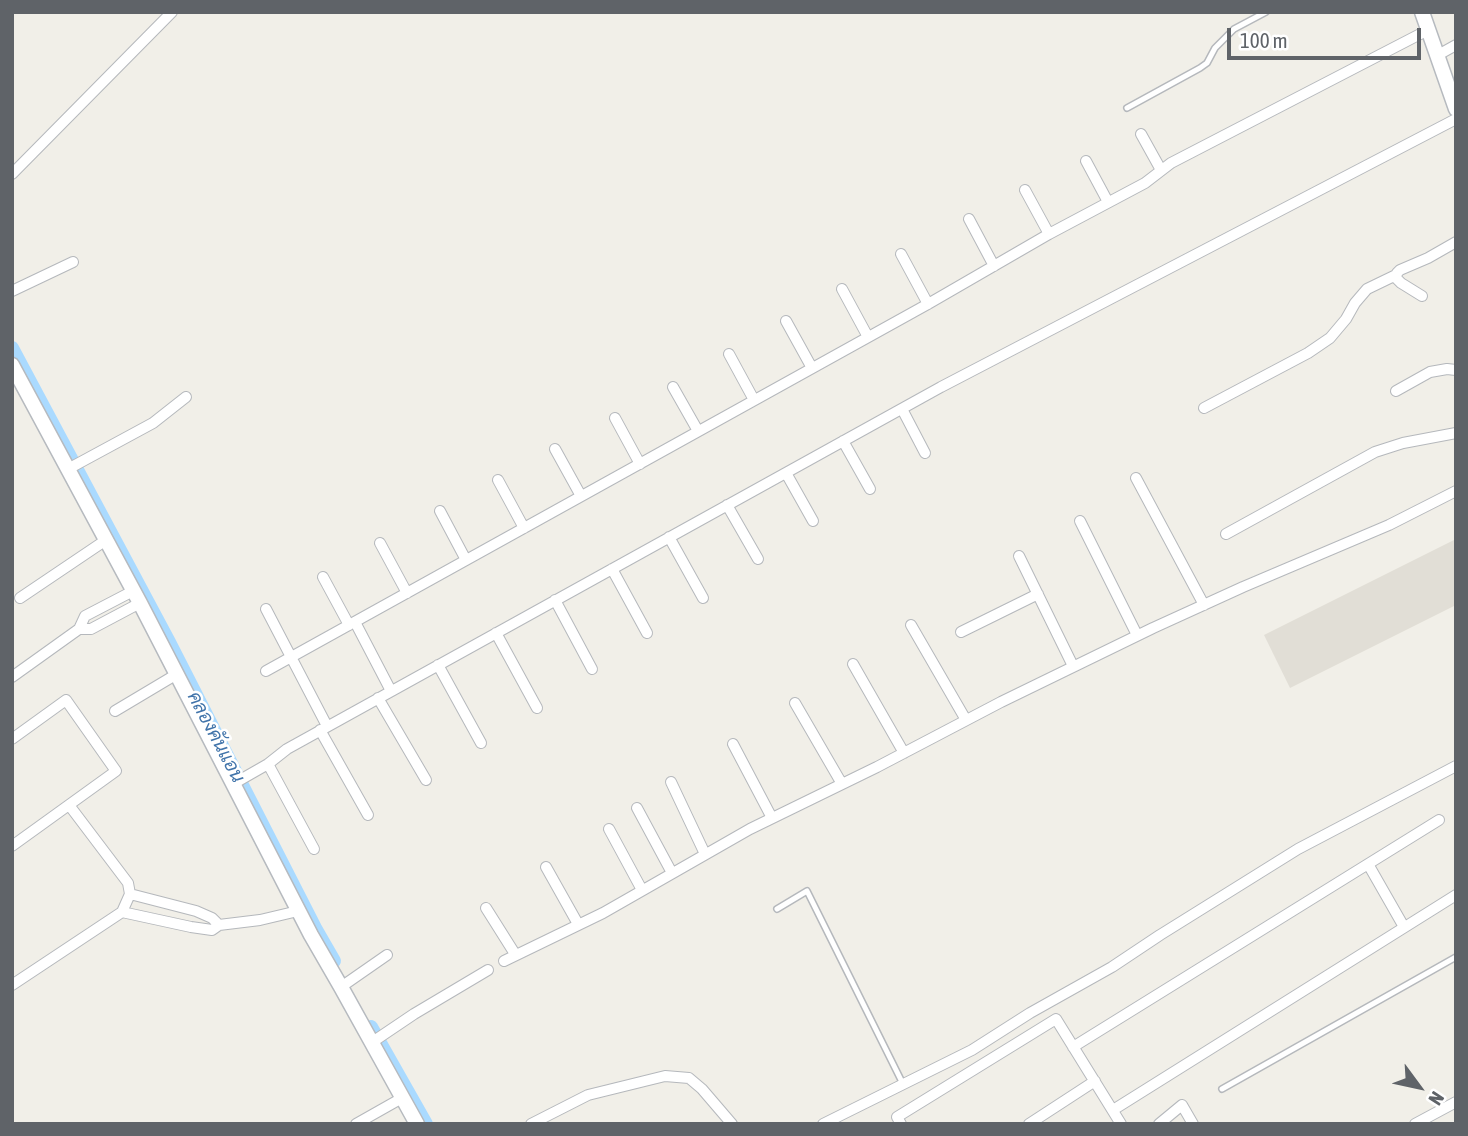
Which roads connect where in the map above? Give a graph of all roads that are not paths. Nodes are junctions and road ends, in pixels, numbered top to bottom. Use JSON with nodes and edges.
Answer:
{"nodes":[{"id":1,"x":172,"y":12,"type":"edge"},
{"id":2,"x":1266,"y":12,"type":"edge"},
{"id":3,"x":1422,"y":12,"type":"edge"},
{"id":4,"x":1428,"y":30,"type":"junction"},
{"id":5,"x":1456,"y":45,"type":"edge"},
{"id":6,"x":1438,"y":55,"type":"junction"},
{"id":7,"x":1127,"y":108,"type":"dead end"},
{"id":8,"x":1456,"y":109,"type":"edge"},
{"id":9,"x":1456,"y":119,"type":"edge"},
{"id":10,"x":1141,"y":134,"type":"dead end"},
{"id":11,"x":1086,"y":161,"type":"dead end"},
{"id":12,"x":1161,"y":170,"type":"junction"},
{"id":13,"x":12,"y":174,"type":"edge"},
{"id":14,"x":1025,"y":190,"type":"dead end"},
{"id":15,"x":1108,"y":202,"type":"junction"},
{"id":16,"x":969,"y":219,"type":"dead end"},
{"id":17,"x":1049,"y":234,"type":"junction"},
{"id":18,"x":1456,"y":242,"type":"edge"},
{"id":19,"x":901,"y":254,"type":"dead end"},
{"id":20,"x":73,"y":262,"type":"dead end"},
{"id":21,"x":994,"y":266,"type":"junction"},
{"id":22,"x":1396,"y":275,"type":"junction"},
{"id":23,"x":842,"y":289,"type":"dead end"},
{"id":24,"x":12,"y":291,"type":"edge"},
{"id":25,"x":1422,"y":296,"type":"dead end"},
{"id":26,"x":928,"y":304,"type":"junction"},
{"id":27,"x":786,"y":321,"type":"dead end"},
{"id":28,"x":868,"y":337,"type":"junction"},
{"id":29,"x":729,"y":354,"type":"dead end"},
{"id":30,"x":12,"y":365,"type":"edge"},
{"id":31,"x":812,"y":368,"type":"junction"},
{"id":32,"x":1456,"y":369,"type":"edge"},
{"id":33,"x":673,"y":387,"type":"dead end"},
{"id":34,"x":1396,"y":391,"type":"dead end"},
{"id":35,"x":186,"y":397,"type":"dead end"},
{"id":36,"x":754,"y":400,"type":"junction"},
{"id":37,"x":1204,"y":408,"type":"dead end"},
{"id":38,"x":902,"y":409,"type":"junction"},
{"id":39,"x":615,"y":418,"type":"dead end"},
{"id":40,"x":698,"y":431,"type":"junction"},
{"id":41,"x":1456,"y":433,"type":"edge"},
{"id":42,"x":843,"y":441,"type":"junction"},
{"id":43,"x":555,"y":449,"type":"dead end"},
{"id":44,"x":925,"y":453,"type":"dead end"},
{"id":45,"x":640,"y":464,"type":"junction"},
{"id":46,"x":70,"y":468,"type":"junction"},
{"id":47,"x":786,"y":472,"type":"junction"},
{"id":48,"x":1136,"y":478,"type":"dead end"},
{"id":49,"x":498,"y":480,"type":"dead end"},
{"id":50,"x":870,"y":489,"type":"dead end"},
{"id":51,"x":1456,"y":491,"type":"edge"},
{"id":52,"x":581,"y":496,"type":"junction"},
{"id":53,"x":727,"y":505,"type":"junction"},
{"id":54,"x":440,"y":512,"type":"dead end"},
{"id":55,"x":813,"y":521,"type":"dead end"},
{"id":56,"x":1080,"y":521,"type":"dead end"},
{"id":57,"x":524,"y":528,"type":"junction"},
{"id":58,"x":1226,"y":534,"type":"dead end"},
{"id":59,"x":669,"y":537,"type":"junction"},
{"id":60,"x":106,"y":540,"type":"junction"},
{"id":61,"x":380,"y":543,"type":"dead end"},
{"id":62,"x":1019,"y":556,"type":"dead end"},
{"id":63,"x":758,"y":559,"type":"dead end"},
{"id":64,"x":466,"y":560,"type":"junction"},
{"id":65,"x":612,"y":569,"type":"junction"},
{"id":66,"x":323,"y":577,"type":"dead end"},
{"id":67,"x":407,"y":593,"type":"junction"},
{"id":68,"x":1038,"y":594,"type":"junction"},
{"id":69,"x":136,"y":597,"type":"junction"},
{"id":70,"x":20,"y":598,"type":"dead end"},
{"id":71,"x":703,"y":598,"type":"dead end"},
{"id":72,"x":555,"y":600,"type":"junction"},
{"id":73,"x":1204,"y":605,"type":"junction"},
{"id":74,"x":266,"y":608,"type":"dead end"},
{"id":75,"x":352,"y":623,"type":"junction"},
{"id":76,"x":911,"y":625,"type":"dead end"},
{"id":77,"x":961,"y":632,"type":"dead end"},
{"id":78,"x":496,"y":633,"type":"junction"},
{"id":79,"x":647,"y":633,"type":"dead end"},
{"id":80,"x":1137,"y":635,"type":"junction"},
{"id":81,"x":292,"y":657,"type":"junction"},
{"id":82,"x":853,"y":664,"type":"dead end"},
{"id":83,"x":438,"y":665,"type":"junction"},
{"id":84,"x":1073,"y":666,"type":"junction"},
{"id":85,"x":592,"y":669,"type":"dead end"},
{"id":86,"x":267,"y":671,"type":"dead end"},
{"id":87,"x":177,"y":674,"type":"junction"},
{"id":88,"x":12,"y":677,"type":"edge"},
{"id":89,"x":391,"y":691,"type":"junction"},
{"id":90,"x":378,"y":698,"type":"junction"},
{"id":91,"x":795,"y":702,"type":"dead end"},
{"id":92,"x":537,"y":708,"type":"dead end"},
{"id":93,"x":115,"y":711,"type":"dead end"},
{"id":94,"x":966,"y":720,"type":"junction"},
{"id":95,"x":323,"y":728,"type":"junction"},
{"id":96,"x":12,"y":739,"type":"edge"},
{"id":97,"x":481,"y":743,"type":"dead end"},
{"id":98,"x":733,"y":744,"type":"dead end"},
{"id":99,"x":904,"y":753,"type":"junction"},
{"id":100,"x":1456,"y":766,"type":"edge"},
{"id":101,"x":264,"y":767,"type":"junction"},
{"id":102,"x":426,"y":780,"type":"dead end"},
{"id":103,"x":237,"y":782,"type":"junction"},
{"id":104,"x":671,"y":782,"type":"dead end"},
{"id":105,"x":842,"y":784,"type":"junction"},
{"id":106,"x":69,"y":805,"type":"junction"},
{"id":107,"x":637,"y":808,"type":"dead end"},
{"id":108,"x":368,"y":815,"type":"dead end"},
{"id":109,"x":772,"y":818,"type":"junction"},
{"id":110,"x":1439,"y":820,"type":"dead end"},
{"id":111,"x":609,"y":829,"type":"dead end"},
{"id":112,"x":12,"y":846,"type":"edge"},
{"id":113,"x":314,"y":849,"type":"dead end"},
{"id":114,"x":705,"y":854,"type":"junction"},
{"id":115,"x":1368,"y":864,"type":"junction"},
{"id":116,"x":546,"y":867,"type":"dead end"},
{"id":117,"x":672,"y":873,"type":"junction"},
{"id":118,"x":642,"y":890,"type":"junction"},
{"id":119,"x":130,"y":894,"type":"junction"},
{"id":120,"x":1456,"y":895,"type":"edge"},
{"id":121,"x":486,"y":908,"type":"dead end"},
{"id":122,"x":777,"y":909,"type":"dead end"},
{"id":123,"x":298,"y":911,"type":"junction"},
{"id":124,"x":122,"y":912,"type":"junction"},
{"id":125,"x":219,"y":925,"type":"junction"},
{"id":126,"x":578,"y":925,"type":"junction"},
{"id":127,"x":1404,"y":927,"type":"junction"},
{"id":128,"x":515,"y":954,"type":"junction"},
{"id":129,"x":387,"y":955,"type":"dead end"},
{"id":130,"x":1456,"y":957,"type":"edge"},
{"id":131,"x":504,"y":961,"type":"dead end"},
{"id":132,"x":488,"y":970,"type":"dead end"},
{"id":133,"x":12,"y":985,"type":"edge"},
{"id":134,"x":341,"y":987,"type":"junction"},
{"id":135,"x":371,"y":1043,"type":"junction"},
{"id":136,"x":1073,"y":1047,"type":"junction"},
{"id":137,"x":1095,"y":1081,"type":"junction"},
{"id":138,"x":903,"y":1084,"type":"junction"},
{"id":139,"x":1222,"y":1089,"type":"dead end"},
{"id":140,"x":402,"y":1098,"type":"junction"},
{"id":141,"x":1456,"y":1102,"type":"edge"},
{"id":142,"x":1113,"y":1110,"type":"junction"},
{"id":143,"x":356,"y":1124,"type":"edge"},
{"id":144,"x":417,"y":1124,"type":"edge"},
{"id":145,"x":531,"y":1124,"type":"edge"},
{"id":146,"x":732,"y":1124,"type":"edge"},
{"id":147,"x":823,"y":1124,"type":"edge"},
{"id":148,"x":901,"y":1124,"type":"edge"},
{"id":149,"x":1029,"y":1124,"type":"edge"},
{"id":150,"x":1121,"y":1124,"type":"edge"},
{"id":151,"x":1159,"y":1124,"type":"edge"},
{"id":152,"x":1193,"y":1124,"type":"edge"},
{"id":153,"x":1415,"y":1124,"type":"edge"}],
"edges":[{"from":1,"to":13,"type":"street"},
{"from":2,"to":7,"type":"lane"},
{"from":3,"to":4,"type":"street"},
{"from":4,"to":6,"type":"street"},
{"from":4,"to":12,"type":"street"},
{"from":5,"to":6,"type":"street"},
{"from":6,"to":8,"type":"street"},
{"from":9,"to":38,"type":"street"},
{"from":10,"to":12,"type":"street"},
{"from":11,"to":15,"type":"street"},
{"from":12,"to":15,"type":"street"},
{"from":14,"to":17,"type":"street"},
{"from":15,"to":17,"type":"street"},
{"from":16,"to":21,"type":"street"},
{"from":17,"to":21,"type":"street"},
{"from":18,"to":22,"type":"street"},
{"from":19,"to":26,"type":"street"},
{"from":20,"to":24,"type":"street"},
{"from":21,"to":26,"type":"street"},
{"from":22,"to":25,"type":"street"},
{"from":22,"to":37,"type":"street"},
{"from":23,"to":28,"type":"street"},
{"from":26,"to":28,"type":"street"},
{"from":27,"to":31,"type":"street"},
{"from":28,"to":31,"type":"street"},
{"from":29,"to":36,"type":"street"},
{"from":30,"to":46,"type":"street"},
{"from":31,"to":36,"type":"street"},
{"from":32,"to":34,"type":"street"},
{"from":33,"to":40,"type":"street"},
{"from":35,"to":46,"type":"street"},
{"from":36,"to":40,"type":"street"},
{"from":38,"to":42,"type":"street"},
{"from":38,"to":44,"type":"street"},
{"from":39,"to":45,"type":"street"},
{"from":40,"to":45,"type":"street"},
{"from":41,"to":58,"type":"street"},
{"from":42,"to":47,"type":"street"},
{"from":42,"to":50,"type":"street"},
{"from":43,"to":52,"type":"street"},
{"from":45,"to":52,"type":"street"},
{"from":46,"to":60,"type":"street"},
{"from":47,"to":53,"type":"street"},
{"from":47,"to":55,"type":"street"},
{"from":48,"to":73,"type":"street"},
{"from":49,"to":57,"type":"street"},
{"from":51,"to":73,"type":"street"},
{"from":52,"to":57,"type":"street"},
{"from":53,"to":59,"type":"street"},
{"from":53,"to":63,"type":"street"},
{"from":54,"to":64,"type":"street"},
{"from":56,"to":80,"type":"street"},
{"from":57,"to":64,"type":"street"},
{"from":59,"to":65,"type":"street"},
{"from":59,"to":71,"type":"street"},
{"from":60,"to":69,"type":"street"},
{"from":60,"to":70,"type":"street"},
{"from":61,"to":67,"type":"street"},
{"from":62,"to":68,"type":"street"},
{"from":64,"to":67,"type":"street"},
{"from":65,"to":72,"type":"street"},
{"from":65,"to":79,"type":"street"},
{"from":66,"to":75,"type":"street"},
{"from":67,"to":75,"type":"street"},
{"from":68,"to":77,"type":"street"},
{"from":68,"to":84,"type":"street"},
{"from":69,"to":87,"type":"street"},
{"from":69,"to":88,"type":"street"},
{"from":72,"to":78,"type":"street"},
{"from":72,"to":85,"type":"street"},
{"from":73,"to":80,"type":"street"},
{"from":74,"to":81,"type":"street"},
{"from":75,"to":81,"type":"street"},
{"from":75,"to":89,"type":"street"},
{"from":76,"to":94,"type":"street"},
{"from":78,"to":83,"type":"street"},
{"from":78,"to":92,"type":"street"},
{"from":80,"to":84,"type":"street"},
{"from":81,"to":86,"type":"street"},
{"from":81,"to":95,"type":"street"},
{"from":82,"to":99,"type":"street"},
{"from":83,"to":89,"type":"street"},
{"from":83,"to":97,"type":"street"},
{"from":84,"to":94,"type":"street"},
{"from":87,"to":93,"type":"street"},
{"from":87,"to":103,"type":"street"},
{"from":89,"to":90,"type":"street"},
{"from":90,"to":95,"type":"street"},
{"from":90,"to":102,"type":"street"},
{"from":91,"to":105,"type":"street"},
{"from":94,"to":99,"type":"street"},
{"from":95,"to":101,"type":"street"},
{"from":95,"to":108,"type":"street"},
{"from":96,"to":106,"type":"street"},
{"from":98,"to":109,"type":"street"},
{"from":99,"to":105,"type":"street"},
{"from":100,"to":138,"type":"street"},
{"from":101,"to":103,"type":"street"},
{"from":101,"to":113,"type":"street"},
{"from":103,"to":123,"type":"street"},
{"from":104,"to":114,"type":"street"},
{"from":105,"to":109,"type":"street"},
{"from":106,"to":112,"type":"street"},
{"from":106,"to":119,"type":"street"},
{"from":107,"to":117,"type":"street"},
{"from":109,"to":114,"type":"street"},
{"from":110,"to":115,"type":"street"},
{"from":111,"to":118,"type":"street"},
{"from":114,"to":117,"type":"street"},
{"from":115,"to":127,"type":"street"},
{"from":115,"to":136,"type":"street"},
{"from":116,"to":126,"type":"street"},
{"from":117,"to":118,"type":"street"},
{"from":118,"to":126,"type":"street"},
{"from":119,"to":124,"type":"street"},
{"from":119,"to":125,"type":"street"},
{"from":120,"to":127,"type":"street"},
{"from":121,"to":128,"type":"street"},
{"from":122,"to":138,"type":"lane"},
{"from":123,"to":125,"type":"street"},
{"from":123,"to":134,"type":"street"},
{"from":124,"to":125,"type":"street"},
{"from":124,"to":133,"type":"street"},
{"from":126,"to":128,"type":"street"},
{"from":127,"to":142,"type":"street"},
{"from":128,"to":131,"type":"street"},
{"from":129,"to":134,"type":"street"},
{"from":130,"to":139,"type":"lane"},
{"from":132,"to":135,"type":"street"},
{"from":134,"to":135,"type":"street"},
{"from":135,"to":140,"type":"street"},
{"from":136,"to":137,"type":"street"},
{"from":136,"to":148,"type":"street"},
{"from":137,"to":142,"type":"street"},
{"from":137,"to":149,"type":"street"},
{"from":138,"to":147,"type":"street"},
{"from":140,"to":143,"type":"street"},
{"from":140,"to":144,"type":"street"},
{"from":141,"to":153,"type":"street"},
{"from":142,"to":150,"type":"street"},
{"from":145,"to":146,"type":"street"},
{"from":151,"to":152,"type":"street"}]}
